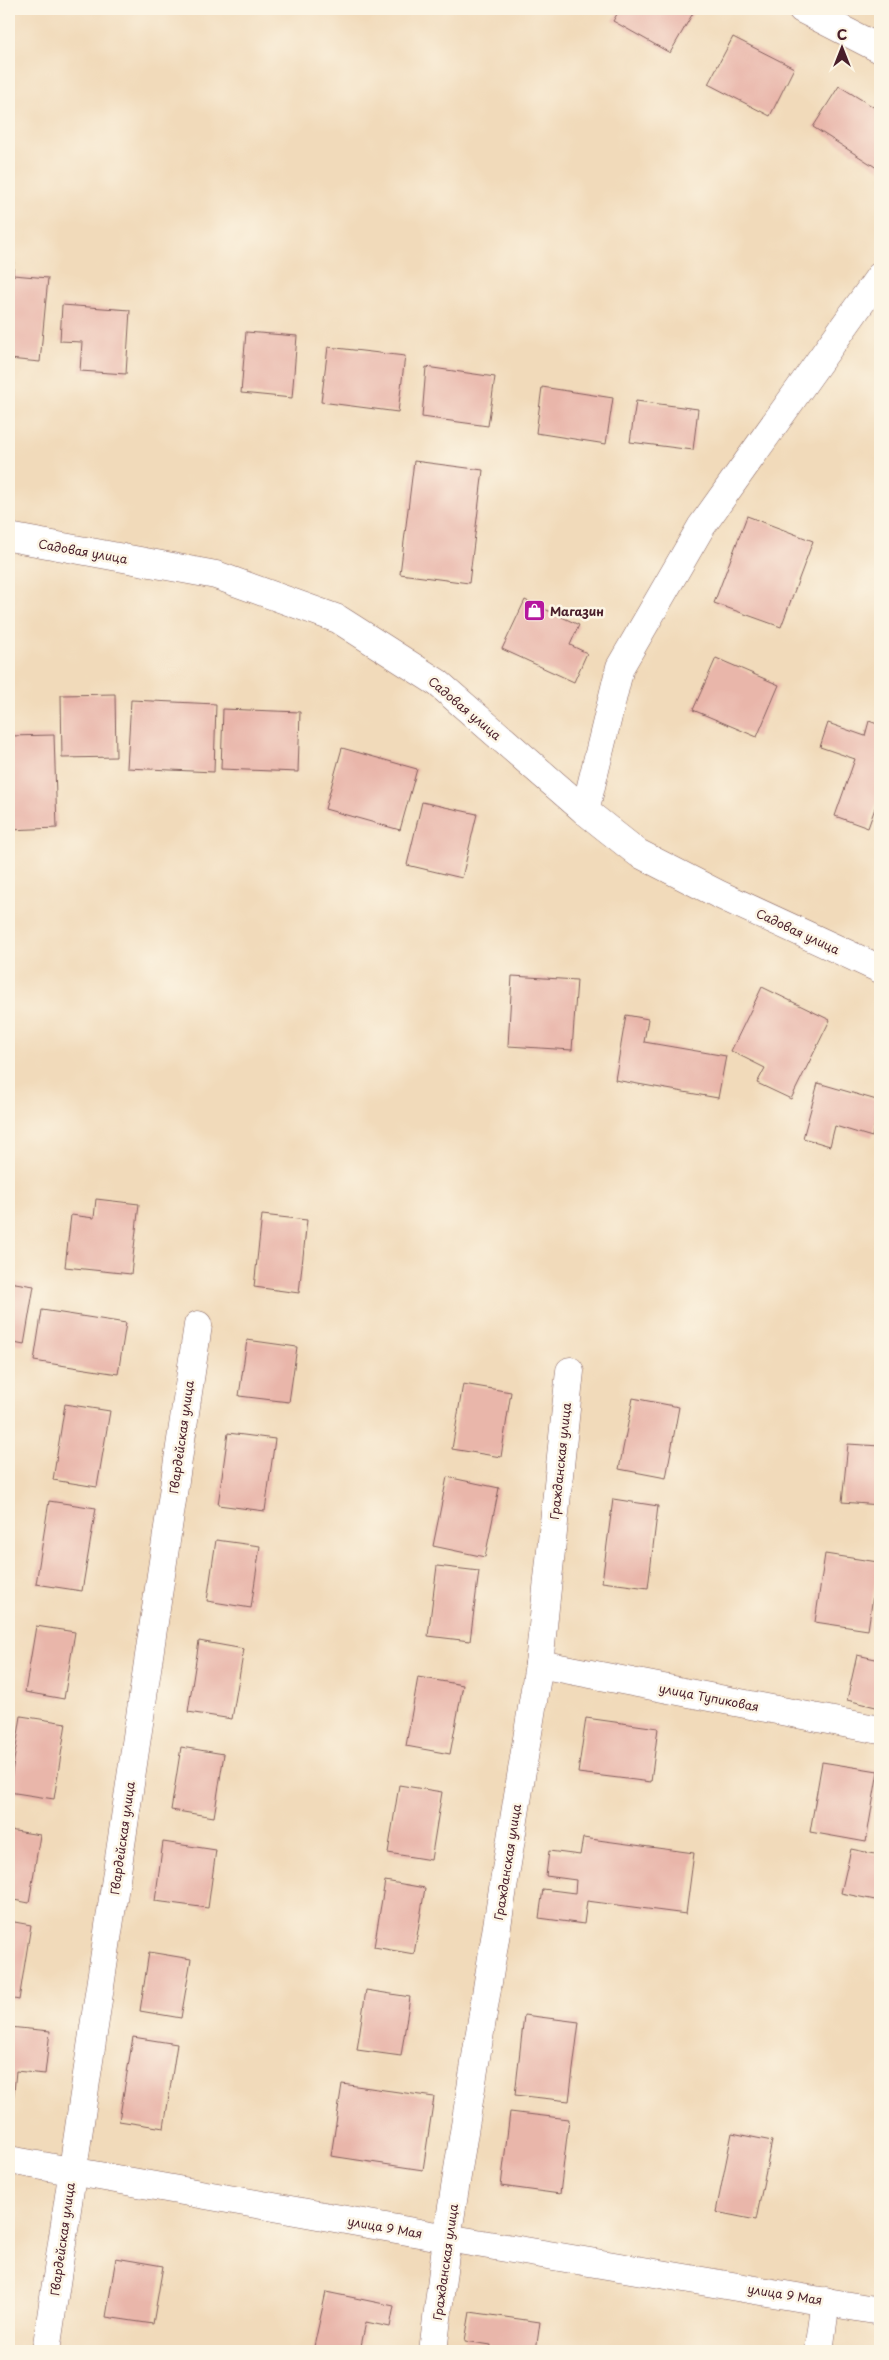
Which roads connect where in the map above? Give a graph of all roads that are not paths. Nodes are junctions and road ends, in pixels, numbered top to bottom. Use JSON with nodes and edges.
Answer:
{"nodes":[{"id":1,"x":802,"y":9,"type":"edge"},
{"id":2,"x":880,"y":49,"type":"edge"},
{"id":3,"x":880,"y":276,"type":"edge"},
{"id":4,"x":9,"y":537,"type":"edge"},
{"id":5,"x":584,"y":811,"type":"junction"},
{"id":6,"x":880,"y":969,"type":"edge"},
{"id":7,"x":198,"y":1325,"type":"dead end"},
{"id":8,"x":570,"y":1371,"type":"dead end"},
{"id":9,"x":539,"y":1664,"type":"junction"},
{"id":10,"x":880,"y":1730,"type":"edge"},
{"id":11,"x":9,"y":2160,"type":"edge"},
{"id":12,"x":72,"y":2170,"type":"junction"},
{"id":13,"x":448,"y":2238,"type":"junction"},
{"id":14,"x":826,"y":2301,"type":"junction"},
{"id":15,"x":880,"y":2311,"type":"edge"},
{"id":16,"x":46,"y":2351,"type":"edge"},
{"id":17,"x":433,"y":2351,"type":"edge"},
{"id":18,"x":819,"y":2351,"type":"edge"}],
"edges":[{"from":1,"to":2,"type":"street"},
{"from":3,"to":5,"type":"street"},
{"from":4,"to":5,"type":"street","name":"Садовая улица"},
{"from":5,"to":6,"type":"street","name":"Садовая улица"},
{"from":7,"to":12,"type":"street","name":"Гвардейская улица"},
{"from":8,"to":9,"type":"street","name":"Гражданская улица"},
{"from":9,"to":10,"type":"street","name":"улица Тупиковая"},
{"from":9,"to":13,"type":"street","name":"Гражданская улица"},
{"from":11,"to":12,"type":"street","name":"улица 9 Мая"},
{"from":12,"to":13,"type":"street","name":"улица 9 Мая"},
{"from":12,"to":16,"type":"street","name":"Гвардейская улица"},
{"from":13,"to":14,"type":"street","name":"улица 9 Мая"},
{"from":13,"to":17,"type":"street","name":"Гражданская улица"},
{"from":14,"to":15,"type":"street","name":"улица 9 Мая"},
{"from":14,"to":18,"type":"street"}]}
